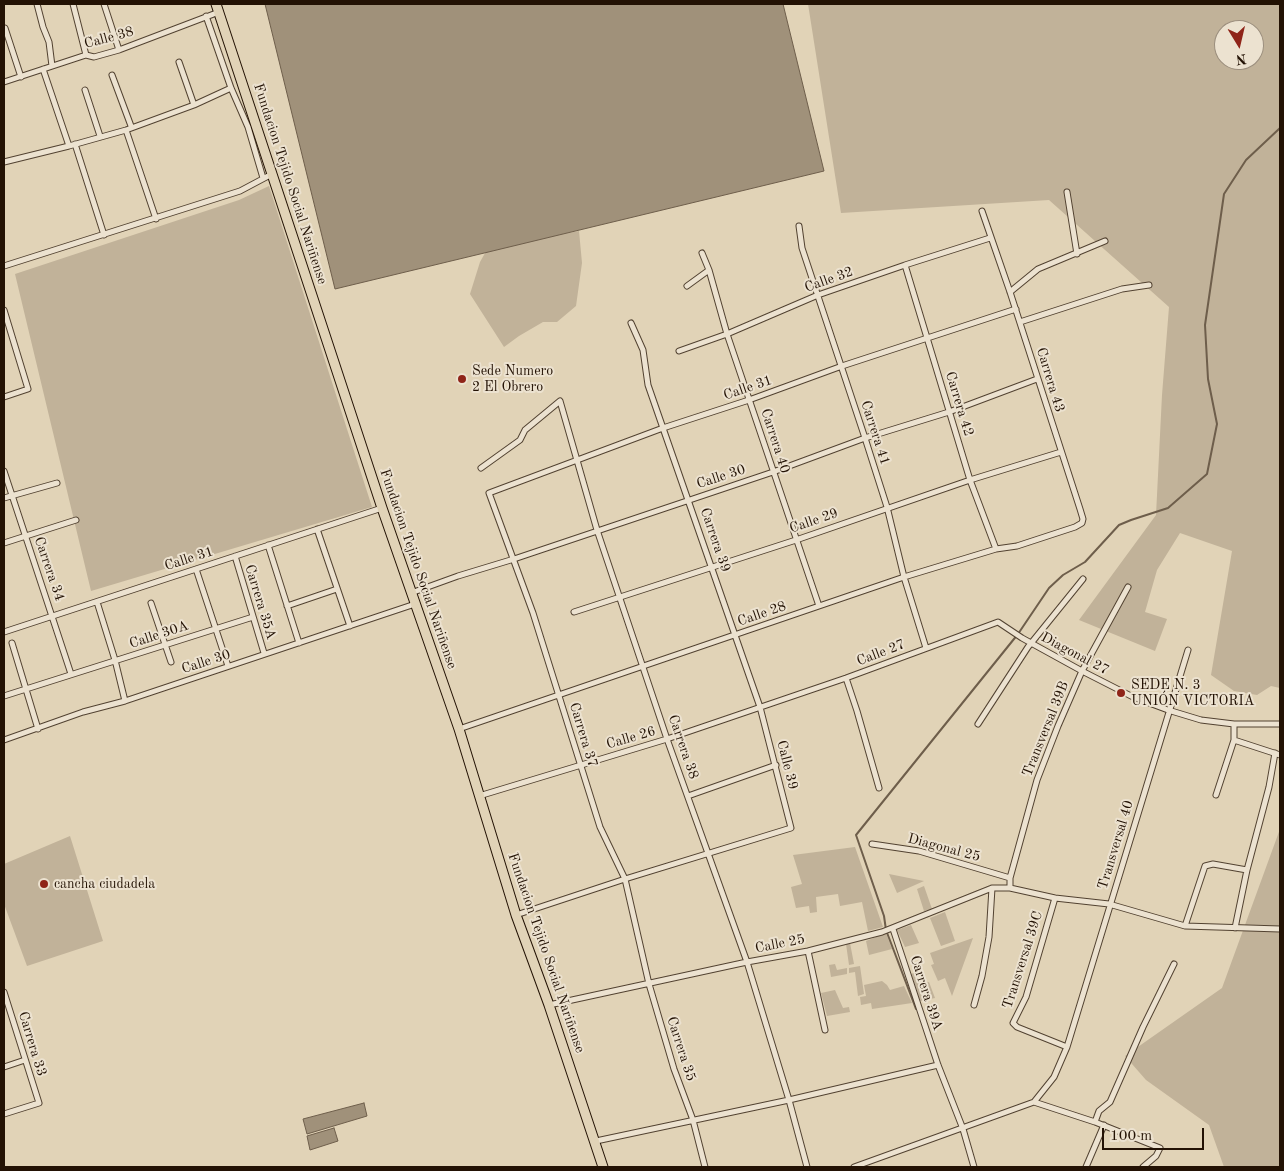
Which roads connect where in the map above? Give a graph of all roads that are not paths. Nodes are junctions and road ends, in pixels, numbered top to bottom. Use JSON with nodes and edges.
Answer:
{"nodes":[{"id":1,"x":37,"y":4,"type":"edge"},
{"id":2,"x":73,"y":4,"type":"edge"},
{"id":3,"x":104,"y":4,"type":"edge"},
{"id":4,"x":218,"y":8,"type":"edge"},
{"id":5,"x":206,"y":16,"type":"junction"},
{"id":6,"x":5,"y":28,"type":"dead end"},
{"id":7,"x":119,"y":50,"type":"junction"},
{"id":8,"x":86,"y":56,"type":"junction"},
{"id":9,"x":179,"y":62,"type":"dead end"},
{"id":10,"x":52,"y":66,"type":"junction"},
{"id":11,"x":43,"y":69,"type":"junction"},
{"id":12,"x":112,"y":74,"type":"dead end"},
{"id":13,"x":21,"y":77,"type":"junction"},
{"id":14,"x":4,"y":82,"type":"edge"},
{"id":15,"x":231,"y":88,"type":"junction"},
{"id":16,"x":85,"y":90,"type":"dead end"},
{"id":17,"x":194,"y":105,"type":"junction"},
{"id":18,"x":128,"y":128,"type":"junction"},
{"id":19,"x":100,"y":136,"type":"junction"},
{"id":20,"x":75,"y":144,"type":"junction"},
{"id":21,"x":69,"y":146,"type":"junction"},
{"id":22,"x":4,"y":162,"type":"edge"},
{"id":23,"x":273,"y":174,"type":"junction"},
{"id":24,"x":263,"y":178,"type":"junction"},
{"id":25,"x":1067,"y":192,"type":"dead end"},
{"id":26,"x":982,"y":211,"type":"dead end"},
{"id":27,"x":156,"y":219,"type":"junction"},
{"id":28,"x":799,"y":226,"type":"dead end"},
{"id":29,"x":104,"y":235,"type":"junction"},
{"id":30,"x":990,"y":238,"type":"junction"},
{"id":31,"x":1105,"y":242,"type":"dead end"},
{"id":32,"x":702,"y":253,"type":"dead end"},
{"id":33,"x":1077,"y":254,"type":"junction"},
{"id":34,"x":904,"y":265,"type":"junction"},
{"id":35,"x":4,"y":266,"type":"edge"},
{"id":36,"x":709,"y":270,"type":"junction"},
{"id":37,"x":1149,"y":285,"type":"dead end"},
{"id":38,"x":688,"y":286,"type":"dead end"},
{"id":39,"x":1010,"y":292,"type":"junction"},
{"id":40,"x":818,"y":295,"type":"junction"},
{"id":41,"x":1016,"y":309,"type":"junction"},
{"id":42,"x":4,"y":310,"type":"edge"},
{"id":43,"x":1020,"y":322,"type":"junction"},
{"id":44,"x":631,"y":323,"type":"dead end"},
{"id":45,"x":727,"y":334,"type":"junction"},
{"id":46,"x":927,"y":338,"type":"junction"},
{"id":47,"x":680,"y":351,"type":"dead end"},
{"id":48,"x":842,"y":366,"type":"junction"},
{"id":49,"x":1037,"y":379,"type":"junction"},
{"id":50,"x":4,"y":397,"type":"edge"},
{"id":51,"x":749,"y":400,"type":"junction"},
{"id":52,"x":949,"y":412,"type":"junction"},
{"id":53,"x":663,"y":428,"type":"junction"},
{"id":54,"x":865,"y":438,"type":"junction"},
{"id":55,"x":1061,"y":452,"type":"junction"},
{"id":56,"x":578,"y":460,"type":"junction"},
{"id":57,"x":481,"y":468,"type":"dead end"},
{"id":58,"x":4,"y":471,"type":"edge"},
{"id":59,"x":773,"y":472,"type":"junction"},
{"id":60,"x":970,"y":480,"type":"junction"},
{"id":61,"x":57,"y":482,"type":"dead end"},
{"id":62,"x":489,"y":493,"type":"joint"},
{"id":63,"x":12,"y":496,"type":"junction"},
{"id":64,"x":4,"y":498,"type":"edge"},
{"id":65,"x":689,"y":500,"type":"junction"},
{"id":66,"x":887,"y":507,"type":"junction"},
{"id":67,"x":382,"y":508,"type":"junction"},
{"id":68,"x":76,"y":520,"type":"dead end"},
{"id":69,"x":1075,"y":527,"type":"joint"},
{"id":70,"x":317,"y":529,"type":"junction"},
{"id":71,"x":597,"y":530,"type":"junction"},
{"id":72,"x":25,"y":536,"type":"junction"},
{"id":73,"x":796,"y":540,"type":"junction"},
{"id":74,"x":4,"y":543,"type":"edge"},
{"id":75,"x":268,"y":545,"type":"junction"},
{"id":76,"x":996,"y":549,"type":"junction"},
{"id":77,"x":235,"y":556,"type":"junction"},
{"id":78,"x":514,"y":559,"type":"junction"},
{"id":79,"x":712,"y":566,"type":"junction"},
{"id":80,"x":196,"y":569,"type":"junction"},
{"id":81,"x":904,"y":577,"type":"junction"},
{"id":82,"x":1083,"y":579,"type":"dead end"},
{"id":83,"x":1128,"y":588,"type":"dead end"},
{"id":84,"x":338,"y":589,"type":"junction"},
{"id":85,"x":411,"y":593,"type":"junction"},
{"id":86,"x":620,"y":597,"type":"junction"},
{"id":87,"x":97,"y":602,"type":"junction"},
{"id":88,"x":151,"y":603,"type":"dead end"},
{"id":89,"x":415,"y":604,"type":"junction"},
{"id":90,"x":287,"y":606,"type":"junction"},
{"id":91,"x":819,"y":606,"type":"junction"},
{"id":92,"x":574,"y":612,"type":"dead end"},
{"id":93,"x":53,"y":616,"type":"junction"},
{"id":94,"x":253,"y":617,"type":"junction"},
{"id":95,"x":350,"y":626,"type":"junction"},
{"id":96,"x":215,"y":629,"type":"junction"},
{"id":97,"x":1007,"y":629,"type":"joint"},
{"id":98,"x":4,"y":631,"type":"edge"},
{"id":99,"x":734,"y":635,"type":"junction"},
{"id":100,"x":12,"y":643,"type":"dead end"},
{"id":101,"x":299,"y":643,"type":"junction"},
{"id":102,"x":1032,"y":643,"type":"junction"},
{"id":103,"x":165,"y":645,"type":"junction"},
{"id":104,"x":926,"y":648,"type":"junction"},
{"id":105,"x":1188,"y":650,"type":"dead end"},
{"id":106,"x":264,"y":653,"type":"junction"},
{"id":107,"x":115,"y":660,"type":"junction"},
{"id":108,"x":171,"y":662,"type":"dead end"},
{"id":109,"x":228,"y":666,"type":"junction"},
{"id":110,"x":644,"y":666,"type":"junction"},
{"id":111,"x":1082,"y":671,"type":"junction"},
{"id":112,"x":71,"y":674,"type":"junction"},
{"id":113,"x":846,"y":678,"type":"junction"},
{"id":114,"x":25,"y":689,"type":"junction"},
{"id":115,"x":559,"y":695,"type":"junction"},
{"id":116,"x":4,"y":696,"type":"edge"},
{"id":117,"x":125,"y":701,"type":"junction"},
{"id":118,"x":760,"y":707,"type":"junction"},
{"id":119,"x":1168,"y":710,"type":"junction"},
{"id":120,"x":978,"y":724,"type":"dead end"},
{"id":121,"x":1234,"y":724,"type":"junction"},
{"id":122,"x":1280,"y":724,"type":"edge"},
{"id":123,"x":38,"y":729,"type":"junction"},
{"id":124,"x":459,"y":729,"type":"junction"},
{"id":125,"x":667,"y":739,"type":"junction"},
{"id":126,"x":4,"y":740,"type":"edge"},
{"id":127,"x":1234,"y":740,"type":"junction"},
{"id":128,"x":1278,"y":754,"type":"edge"},
{"id":129,"x":580,"y":764,"type":"junction"},
{"id":130,"x":776,"y":765,"type":"junction"},
{"id":131,"x":878,"y":788,"type":"dead end"},
{"id":132,"x":1216,"y":795,"type":"dead end"},
{"id":133,"x":479,"y":796,"type":"junction"},
{"id":134,"x":688,"y":796,"type":"junction"},
{"id":135,"x":872,"y":844,"type":"dead end"},
{"id":136,"x":707,"y":854,"type":"junction"},
{"id":137,"x":1247,"y":870,"type":"junction"},
{"id":138,"x":1010,"y":878,"type":"junction"},
{"id":139,"x":625,"y":879,"type":"junction"},
{"id":140,"x":992,"y":888,"type":"junction"},
{"id":141,"x":1010,"y":888,"type":"junction"},
{"id":142,"x":1055,"y":898,"type":"junction"},
{"id":143,"x":1109,"y":904,"type":"junction"},
{"id":144,"x":516,"y":915,"type":"junction"},
{"id":145,"x":1185,"y":926,"type":"junction"},
{"id":146,"x":1235,"y":928,"type":"junction"},
{"id":147,"x":891,"y":929,"type":"junction"},
{"id":148,"x":1280,"y":929,"type":"edge"},
{"id":149,"x":808,"y":951,"type":"junction"},
{"id":150,"x":747,"y":962,"type":"junction"},
{"id":151,"x":1174,"y":964,"type":"dead end"},
{"id":152,"x":649,"y":984,"type":"junction"},
{"id":153,"x":4,"y":992,"type":"edge"},
{"id":154,"x":549,"y":1005,"type":"junction"},
{"id":155,"x":974,"y":1005,"type":"dead end"},
{"id":156,"x":825,"y":1030,"type":"dead end"},
{"id":157,"x":1067,"y":1047,"type":"junction"},
{"id":158,"x":25,"y":1060,"type":"junction"},
{"id":159,"x":938,"y":1065,"type":"junction"},
{"id":160,"x":4,"y":1067,"type":"edge"},
{"id":161,"x":789,"y":1100,"type":"junction"},
{"id":162,"x":1034,"y":1102,"type":"junction"},
{"id":163,"x":4,"y":1114,"type":"edge"},
{"id":164,"x":693,"y":1120,"type":"junction"},
{"id":165,"x":1095,"y":1122,"type":"junction"},
{"id":166,"x":1104,"y":1125,"type":"junction"},
{"id":167,"x":963,"y":1129,"type":"junction"},
{"id":168,"x":596,"y":1142,"type":"junction"},
{"id":169,"x":604,"y":1167,"type":"edge"},
{"id":170,"x":705,"y":1167,"type":"edge"},
{"id":171,"x":807,"y":1167,"type":"edge"},
{"id":172,"x":854,"y":1167,"type":"edge"},
{"id":173,"x":974,"y":1167,"type":"edge"},
{"id":174,"x":1086,"y":1167,"type":"edge"},
{"id":175,"x":1143,"y":1167,"type":"edge"}],
"edges":[{"from":1,"to":10,"type":"street"},
{"from":2,"to":8,"type":"street"},
{"from":3,"to":7,"type":"street"},
{"from":4,"to":5,"type":"street","name":"Calle 38"},
{"from":4,"to":23,"type":"main road","name":"Fundacion Tejido Social Nariñense"},
{"from":5,"to":7,"type":"street","name":"Calle 38"},
{"from":5,"to":15,"type":"street"},
{"from":6,"to":13,"type":"street"},
{"from":7,"to":8,"type":"street","name":"Calle 38"},
{"from":8,"to":10,"type":"street","name":"Calle 38"},
{"from":9,"to":17,"type":"street"},
{"from":10,"to":11,"type":"street","name":"Calle 38"},
{"from":11,"to":13,"type":"street","name":"Calle 38"},
{"from":11,"to":21,"type":"street"},
{"from":12,"to":18,"type":"street"},
{"from":13,"to":14,"type":"street","name":"Calle 38"},
{"from":15,"to":17,"type":"street"},
{"from":15,"to":24,"type":"street"},
{"from":16,"to":19,"type":"street"},
{"from":17,"to":18,"type":"street"},
{"from":18,"to":19,"type":"street"},
{"from":18,"to":27,"type":"street"},
{"from":19,"to":20,"type":"street"},
{"from":20,"to":21,"type":"street"},
{"from":20,"to":29,"type":"street"},
{"from":21,"to":22,"type":"street"},
{"from":23,"to":24,"type":"street"},
{"from":23,"to":67,"type":"main road","name":"Fundacion Tejido Social Nariñense"},
{"from":24,"to":27,"type":"street"},
{"from":25,"to":33,"type":"street"},
{"from":26,"to":30,"type":"street","name":"Carrera 43"},
{"from":27,"to":29,"type":"street"},
{"from":28,"to":40,"type":"street","name":"Carrera 41"},
{"from":29,"to":35,"type":"street"},
{"from":30,"to":34,"type":"street","name":"Calle 32"},
{"from":30,"to":39,"type":"street","name":"Carrera 43"},
{"from":31,"to":33,"type":"street"},
{"from":32,"to":36,"type":"street","name":"Carrera 40"},
{"from":33,"to":39,"type":"street"},
{"from":34,"to":40,"type":"street","name":"Calle 32"},
{"from":34,"to":46,"type":"street","name":"Carrera 42"},
{"from":36,"to":38,"type":"street"},
{"from":36,"to":45,"type":"street","name":"Carrera 40"},
{"from":37,"to":43,"type":"street"},
{"from":39,"to":41,"type":"street","name":"Carrera 43"},
{"from":40,"to":45,"type":"street","name":"Calle 32"},
{"from":40,"to":48,"type":"street","name":"Carrera 41"},
{"from":41,"to":43,"type":"street","name":"Carrera 43"},
{"from":41,"to":46,"type":"street","name":"Calle 31"},
{"from":42,"to":50,"type":"street"},
{"from":43,"to":49,"type":"street","name":"Carrera 43"},
{"from":44,"to":53,"type":"street","name":"Carrera 39"},
{"from":45,"to":47,"type":"street","name":"Calle 32"},
{"from":45,"to":51,"type":"street","name":"Carrera 40"},
{"from":46,"to":48,"type":"street","name":"Calle 31"},
{"from":46,"to":52,"type":"street","name":"Carrera 42"},
{"from":48,"to":51,"type":"street","name":"Calle 31"},
{"from":48,"to":54,"type":"street","name":"Carrera 41"},
{"from":49,"to":52,"type":"street","name":"Calle 30"},
{"from":49,"to":55,"type":"street","name":"Carrera 43"},
{"from":51,"to":53,"type":"street","name":"Calle 31"},
{"from":51,"to":59,"type":"street","name":"Carrera 40"},
{"from":52,"to":54,"type":"street","name":"Calle 30"},
{"from":52,"to":60,"type":"street","name":"Carrera 42"},
{"from":53,"to":56,"type":"street","name":"Calle 31"},
{"from":53,"to":65,"type":"street","name":"Carrera 39"},
{"from":54,"to":59,"type":"street","name":"Calle 30"},
{"from":54,"to":66,"type":"street","name":"Carrera 41"},
{"from":55,"to":60,"type":"street","name":"Calle 29"},
{"from":55,"to":69,"type":"street","name":"Carrera 43"},
{"from":56,"to":57,"type":"street","name":"Carrera 38"},
{"from":56,"to":62,"type":"street","name":"Calle 31"},
{"from":56,"to":71,"type":"street","name":"Carrera 38"},
{"from":58,"to":63,"type":"street","name":"Carrera 34"},
{"from":59,"to":65,"type":"street","name":"Calle 30"},
{"from":59,"to":73,"type":"street","name":"Carrera 40"},
{"from":60,"to":66,"type":"street","name":"Calle 29"},
{"from":60,"to":76,"type":"street","name":"Carrera 42"},
{"from":61,"to":63,"type":"street"},
{"from":62,"to":78,"type":"street","name":"Carrera 37"},
{"from":63,"to":64,"type":"street"},
{"from":63,"to":72,"type":"street","name":"Carrera 34"},
{"from":65,"to":71,"type":"street","name":"Calle 30"},
{"from":65,"to":79,"type":"street","name":"Carrera 39"},
{"from":66,"to":73,"type":"street","name":"Calle 29"},
{"from":66,"to":81,"type":"street","name":"Carrera 41"},
{"from":67,"to":70,"type":"street","name":"Calle 31"},
{"from":67,"to":85,"type":"main road","name":"Fundacion Tejido Social Nariñense"},
{"from":68,"to":72,"type":"street"},
{"from":69,"to":76,"type":"street","name":"Calle 28"},
{"from":70,"to":75,"type":"street","name":"Calle 31"},
{"from":70,"to":84,"type":"street"},
{"from":71,"to":78,"type":"street","name":"Calle 30"},
{"from":71,"to":86,"type":"street","name":"Carrera 38"},
{"from":72,"to":74,"type":"street"},
{"from":72,"to":93,"type":"street","name":"Carrera 34"},
{"from":73,"to":79,"type":"street","name":"Calle 29"},
{"from":73,"to":91,"type":"street","name":"Carrera 40"},
{"from":75,"to":77,"type":"street","name":"Calle 31"},
{"from":75,"to":90,"type":"street"},
{"from":76,"to":81,"type":"street","name":"Calle 28"},
{"from":77,"to":80,"type":"street","name":"Calle 31"},
{"from":77,"to":94,"type":"street","name":"Carrera 35A"},
{"from":78,"to":85,"type":"street","name":"Calle 30"},
{"from":78,"to":115,"type":"street","name":"Carrera 37"},
{"from":79,"to":86,"type":"street","name":"Calle 29"},
{"from":79,"to":99,"type":"street","name":"Carrera 39"},
{"from":80,"to":87,"type":"street","name":"Calle 31"},
{"from":80,"to":96,"type":"street"},
{"from":81,"to":91,"type":"street","name":"Calle 28"},
{"from":81,"to":104,"type":"street","name":"Carrera 41"},
{"from":82,"to":102,"type":"street"},
{"from":83,"to":111,"type":"street","name":"Transversal 39B"},
{"from":84,"to":90,"type":"street"},
{"from":84,"to":95,"type":"street"},
{"from":85,"to":89,"type":"main road","name":"Fundacion Tejido Social Nariñense"},
{"from":86,"to":92,"type":"street","name":"Calle 29"},
{"from":86,"to":110,"type":"street","name":"Carrera 38"},
{"from":87,"to":93,"type":"street","name":"Calle 31"},
{"from":87,"to":107,"type":"street"},
{"from":88,"to":103,"type":"street"},
{"from":89,"to":95,"type":"street","name":"Calle 30"},
{"from":89,"to":124,"type":"main road","name":"Fundacion Tejido Social Nariñense"},
{"from":90,"to":101,"type":"street"},
{"from":91,"to":99,"type":"street","name":"Calle 28"},
{"from":93,"to":98,"type":"street","name":"Calle 31"},
{"from":93,"to":112,"type":"street","name":"Carrera 34"},
{"from":94,"to":96,"type":"street","name":"Calle 30A"},
{"from":94,"to":106,"type":"street","name":"Carrera 35A"},
{"from":95,"to":101,"type":"street","name":"Calle 30"},
{"from":96,"to":103,"type":"street","name":"Calle 30A"},
{"from":96,"to":109,"type":"street"},
{"from":97,"to":102,"type":"street","name":"Diagonal 27"},
{"from":97,"to":104,"type":"street","name":"Calle 27"},
{"from":99,"to":110,"type":"street","name":"Calle 28"},
{"from":99,"to":118,"type":"street","name":"Carrera 39"},
{"from":100,"to":114,"type":"street"},
{"from":101,"to":106,"type":"street","name":"Calle 30"},
{"from":102,"to":111,"type":"street","name":"Diagonal 27"},
{"from":102,"to":120,"type":"street"},
{"from":103,"to":107,"type":"street","name":"Calle 30A"},
{"from":103,"to":108,"type":"street"},
{"from":104,"to":113,"type":"street","name":"Calle 27"},
{"from":105,"to":119,"type":"street","name":"Transversal 40"},
{"from":106,"to":109,"type":"street","name":"Calle 30"},
{"from":107,"to":112,"type":"street","name":"Calle 30A"},
{"from":107,"to":117,"type":"street"},
{"from":109,"to":117,"type":"street","name":"Calle 30"},
{"from":110,"to":115,"type":"street","name":"Calle 28"},
{"from":110,"to":125,"type":"street","name":"Carrera 38"},
{"from":111,"to":119,"type":"street","name":"Diagonal 27"},
{"from":111,"to":138,"type":"street","name":"Transversal 39B"},
{"from":112,"to":114,"type":"street"},
{"from":113,"to":118,"type":"street","name":"Calle 27"},
{"from":113,"to":131,"type":"street"},
{"from":114,"to":116,"type":"street"},
{"from":114,"to":123,"type":"street"},
{"from":115,"to":124,"type":"street","name":"Calle 28"},
{"from":115,"to":129,"type":"street","name":"Carrera 37"},
{"from":117,"to":123,"type":"street","name":"Calle 30"},
{"from":118,"to":125,"type":"street","name":"Calle 26"},
{"from":118,"to":130,"type":"street","name":"Calle 39"},
{"from":119,"to":121,"type":"street","name":"Diagonal 27"},
{"from":119,"to":143,"type":"street","name":"Transversal 40"},
{"from":121,"to":122,"type":"street","name":"Diagonal 27"},
{"from":121,"to":127,"type":"street"},
{"from":123,"to":126,"type":"street","name":"Calle 30"},
{"from":124,"to":133,"type":"main road","name":"Fundacion Tejido Social Nariñense"},
{"from":125,"to":129,"type":"street","name":"Calle 26"},
{"from":125,"to":134,"type":"street","name":"Carrera 38"},
{"from":127,"to":128,"type":"street"},
{"from":127,"to":132,"type":"street"},
{"from":128,"to":137,"type":"street"},
{"from":129,"to":133,"type":"street","name":"Calle 26"},
{"from":129,"to":139,"type":"street","name":"Carrera 37"},
{"from":130,"to":134,"type":"street"},
{"from":130,"to":136,"type":"street","name":"Calle 39"},
{"from":133,"to":144,"type":"main road","name":"Fundacion Tejido Social Nariñense"},
{"from":134,"to":136,"type":"street","name":"Carrera 38"},
{"from":135,"to":138,"type":"street","name":"Diagonal 25"},
{"from":136,"to":139,"type":"street"},
{"from":136,"to":150,"type":"street","name":"Carrera 38"},
{"from":137,"to":145,"type":"street"},
{"from":137,"to":146,"type":"street"},
{"from":138,"to":141,"type":"street","name":"Transversal 39B"},
{"from":139,"to":144,"type":"street"},
{"from":139,"to":152,"type":"street","name":"Carrera 37"},
{"from":140,"to":141,"type":"street","name":"Calle 25"},
{"from":140,"to":147,"type":"street","name":"Calle 25"},
{"from":140,"to":155,"type":"street"},
{"from":141,"to":142,"type":"street"},
{"from":142,"to":143,"type":"street"},
{"from":142,"to":157,"type":"street","name":"Transversal 39C"},
{"from":143,"to":145,"type":"street"},
{"from":143,"to":157,"type":"street","name":"Transversal 40"},
{"from":144,"to":154,"type":"main road","name":"Fundacion Tejido Social Nariñense"},
{"from":145,"to":146,"type":"street"},
{"from":146,"to":148,"type":"street"},
{"from":147,"to":149,"type":"street","name":"Calle 25"},
{"from":147,"to":159,"type":"street","name":"Carrera 39A"},
{"from":149,"to":150,"type":"street","name":"Calle 25"},
{"from":149,"to":156,"type":"street"},
{"from":150,"to":152,"type":"street","name":"Calle 25"},
{"from":150,"to":161,"type":"street","name":"Carrera 38"},
{"from":151,"to":165,"type":"street"},
{"from":152,"to":154,"type":"street","name":"Calle 25"},
{"from":152,"to":164,"type":"street","name":"Carrera 35"},
{"from":153,"to":158,"type":"street","name":"Carrera 33"},
{"from":154,"to":168,"type":"main road","name":"Fundacion Tejido Social Nariñense"},
{"from":157,"to":162,"type":"street","name":"Transversal 40"},
{"from":158,"to":160,"type":"street"},
{"from":158,"to":163,"type":"street","name":"Carrera 33"},
{"from":159,"to":161,"type":"street"},
{"from":159,"to":167,"type":"street","name":"Carrera 39A"},
{"from":161,"to":164,"type":"street"},
{"from":161,"to":171,"type":"street","name":"Carrera 38"},
{"from":162,"to":165,"type":"street"},
{"from":162,"to":167,"type":"street"},
{"from":164,"to":168,"type":"street"},
{"from":164,"to":170,"type":"street","name":"Carrera 35"},
{"from":165,"to":166,"type":"street"},
{"from":166,"to":174,"type":"street"},
{"from":166,"to":175,"type":"street"},
{"from":167,"to":172,"type":"street"},
{"from":167,"to":173,"type":"street","name":"Carrera 39A"},
{"from":168,"to":169,"type":"main road","name":"Fundacion Tejido Social Nariñense"}]}
